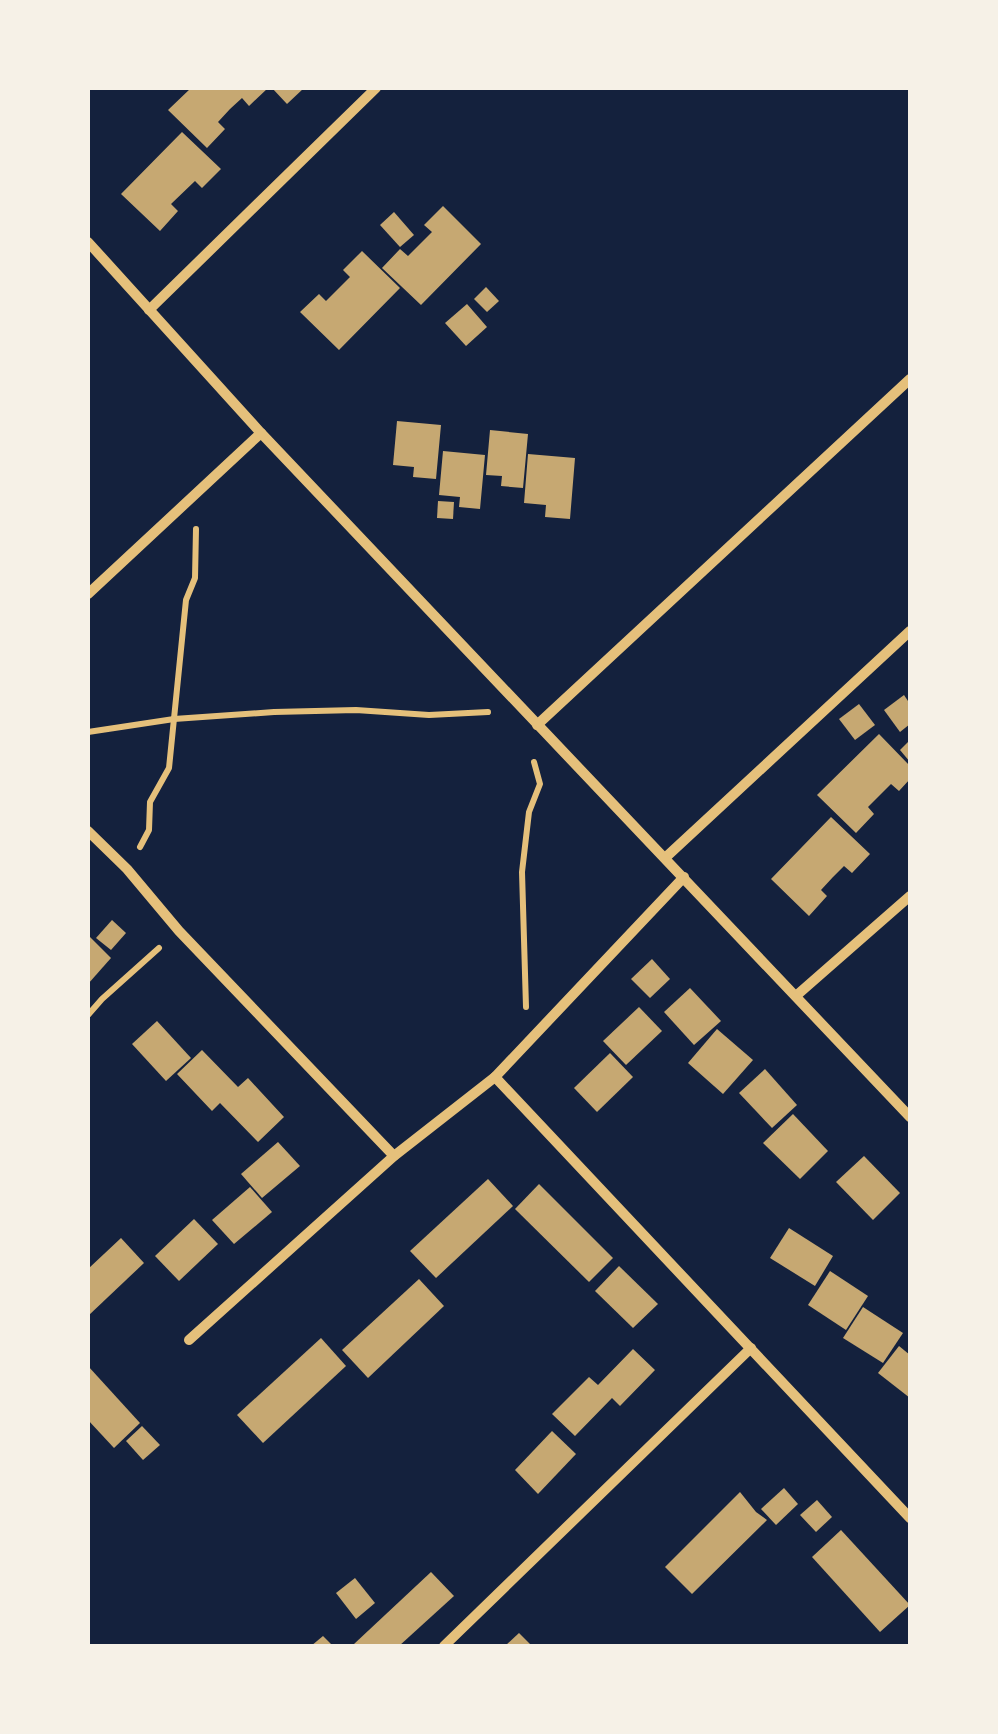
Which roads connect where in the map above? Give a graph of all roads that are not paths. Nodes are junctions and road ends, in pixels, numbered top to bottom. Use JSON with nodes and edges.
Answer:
{"nodes":[{"id":1,"x":376,"y":88,"type":"edge"},
{"id":2,"x":88,"y":242,"type":"edge"},
{"id":3,"x":149,"y":310,"type":"junction"},
{"id":4,"x":910,"y":379,"type":"edge"},
{"id":5,"x":261,"y":433,"type":"junction"},
{"id":6,"x":88,"y":594,"type":"edge"},
{"id":7,"x":910,"y":631,"type":"edge"},
{"id":8,"x":537,"y":725,"type":"junction"},
{"id":9,"x":88,"y":831,"type":"edge"},
{"id":10,"x":665,"y":858,"type":"junction"},
{"id":11,"x":684,"y":877,"type":"junction"},
{"id":12,"x":910,"y":896,"type":"edge"},
{"id":13,"x":797,"y":996,"type":"junction"},
{"id":14,"x":495,"y":1077,"type":"junction"},
{"id":15,"x":910,"y":1117,"type":"edge"},
{"id":16,"x":394,"y":1156,"type":"junction"},
{"id":17,"x":189,"y":1340,"type":"dead end"},
{"id":18,"x":751,"y":1348,"type":"junction"},
{"id":19,"x":910,"y":1518,"type":"edge"},
{"id":20,"x":444,"y":1646,"type":"edge"}],
"edges":[{"from":1,"to":3,"type":"street"},
{"from":2,"to":3,"type":"street"},
{"from":3,"to":5,"type":"street"},
{"from":4,"to":8,"type":"street"},
{"from":5,"to":6,"type":"street"},
{"from":5,"to":8,"type":"street"},
{"from":7,"to":10,"type":"street"},
{"from":8,"to":10,"type":"street"},
{"from":9,"to":16,"type":"street"},
{"from":10,"to":11,"type":"street"},
{"from":11,"to":13,"type":"street"},
{"from":11,"to":14,"type":"street"},
{"from":12,"to":13,"type":"street"},
{"from":13,"to":15,"type":"street"},
{"from":14,"to":16,"type":"street"},
{"from":14,"to":18,"type":"street"},
{"from":16,"to":17,"type":"street"},
{"from":18,"to":19,"type":"street"},
{"from":18,"to":20,"type":"street"}]}
